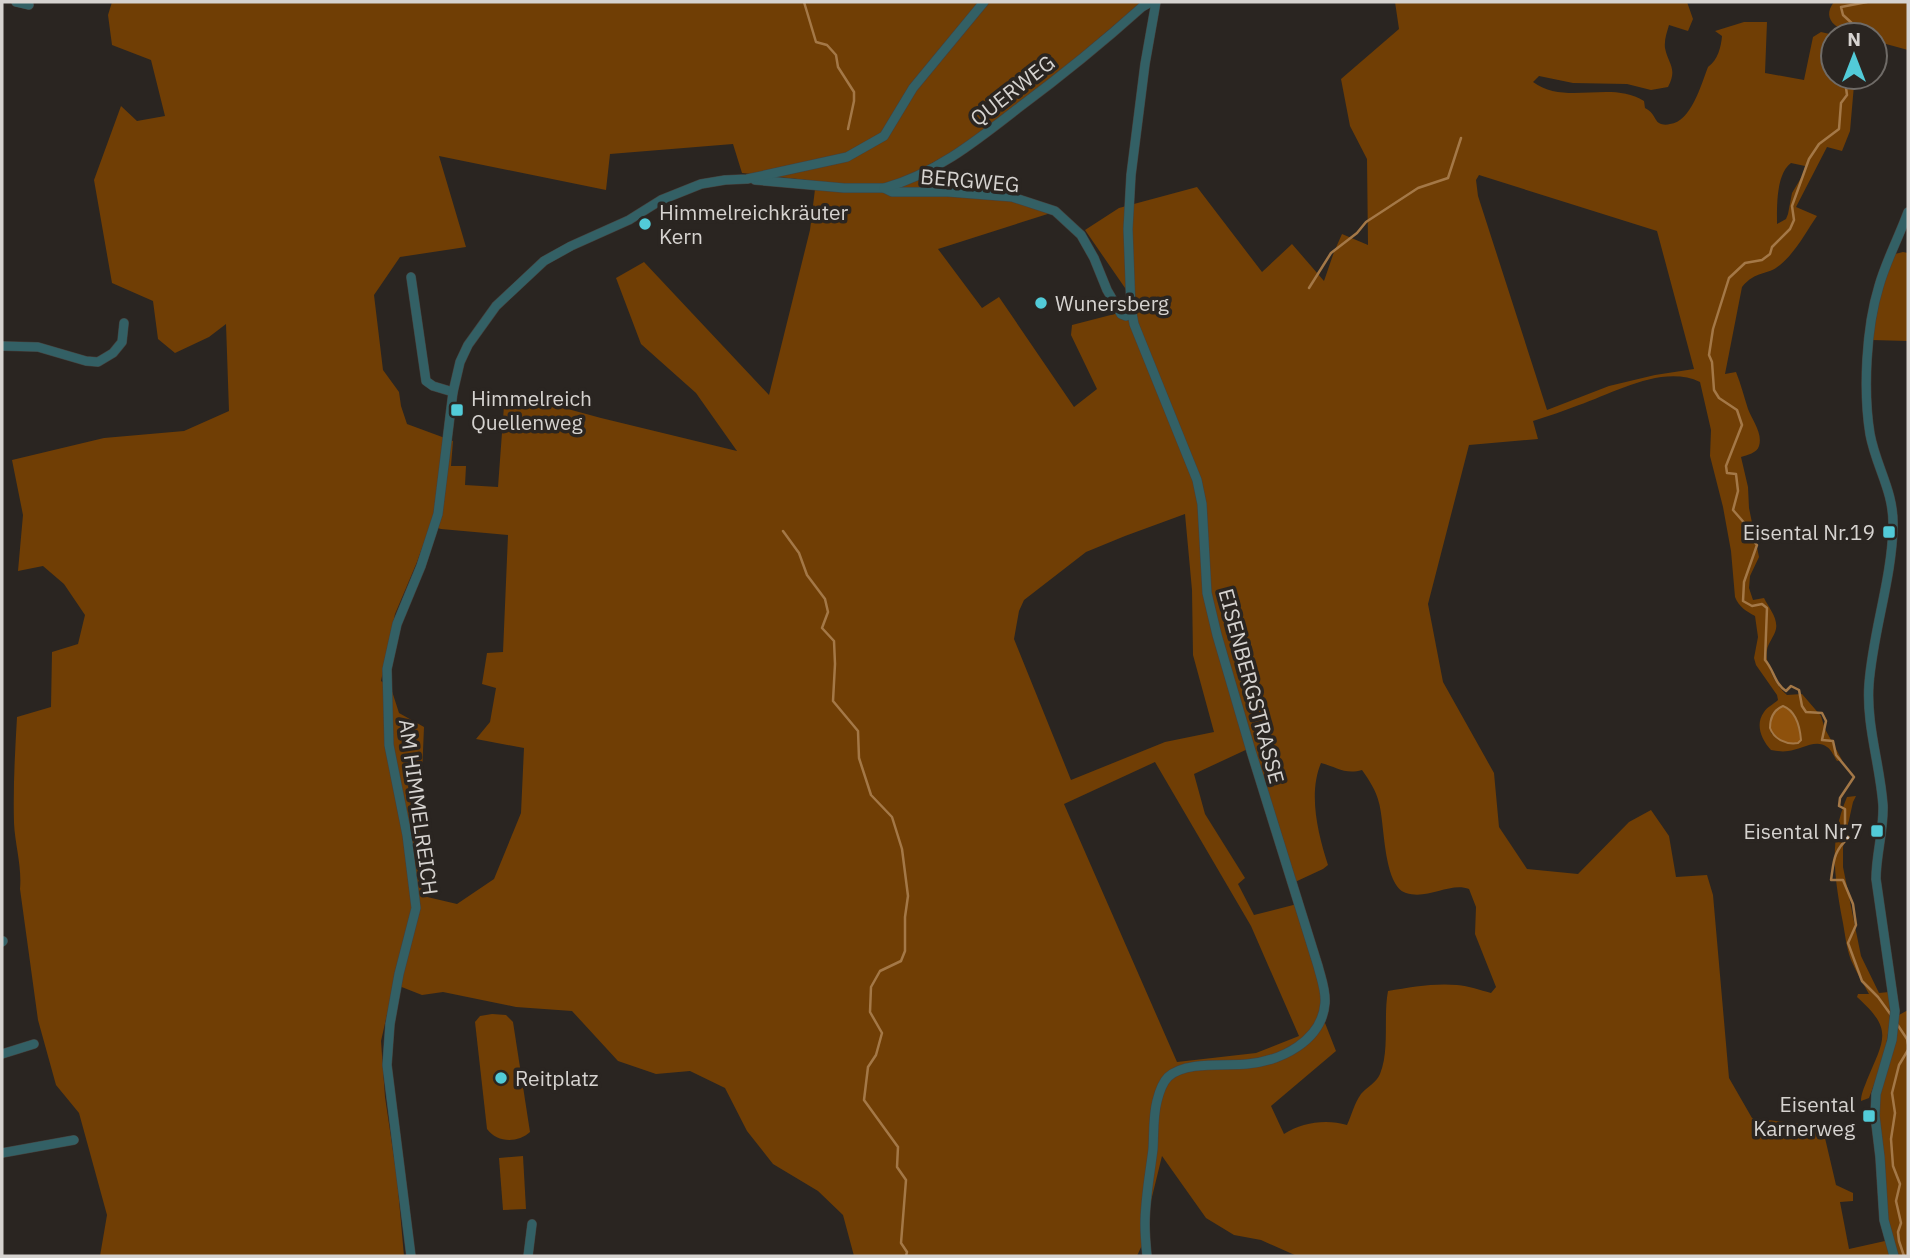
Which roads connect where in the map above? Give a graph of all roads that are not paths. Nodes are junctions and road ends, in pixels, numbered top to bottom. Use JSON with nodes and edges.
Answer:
{"nodes":[{"id":1,"x":16,"y":2,"type":"edge"},
{"id":2,"x":984,"y":2,"type":"edge"},
{"id":3,"x":1151,"y":2,"type":"edge"},
{"id":4,"x":1156,"y":2,"type":"edge"},
{"id":5,"x":29,"y":5,"type":"dead end"},
{"id":6,"x":747,"y":179,"type":"junction"},
{"id":7,"x":884,"y":188,"type":"junction"},
{"id":8,"x":1908,"y":212,"type":"edge"},
{"id":9,"x":411,"y":277,"type":"dead end"},
{"id":10,"x":1132,"y":314,"type":"junction"},
{"id":11,"x":124,"y":323,"type":"dead end"},
{"id":12,"x":2,"y":345,"type":"edge"},
{"id":13,"x":453,"y":392,"type":"junction"},
{"id":14,"x":34,"y":1044,"type":"dead end"},
{"id":15,"x":2,"y":1054,"type":"edge"},
{"id":16,"x":74,"y":1140,"type":"dead end"},
{"id":17,"x":2,"y":1153,"type":"edge"},
{"id":18,"x":532,"y":1224,"type":"dead end"},
{"id":19,"x":411,"y":1256,"type":"edge"},
{"id":20,"x":528,"y":1256,"type":"edge"},
{"id":21,"x":1147,"y":1256,"type":"edge"},
{"id":22,"x":1894,"y":1256,"type":"edge"}],
"edges":[{"from":1,"to":5,"type":"street"},
{"from":2,"to":6,"type":"street","name":"AM HIMMELREICH"},
{"from":3,"to":7,"type":"street","name":"QUERWEG"},
{"from":4,"to":10,"type":"street","name":"EISENBERGSTRASSE"},
{"from":6,"to":7,"type":"street","name":"BERGWEG"},
{"from":6,"to":13,"type":"street","name":"AM HIMMELREICH"},
{"from":7,"to":10,"type":"street","name":"BERGWEG"},
{"from":8,"to":22,"type":"street"},
{"from":9,"to":13,"type":"street"},
{"from":10,"to":21,"type":"street","name":"EISENBERGSTRASSE"},
{"from":11,"to":12,"type":"street"},
{"from":13,"to":19,"type":"street","name":"AM HIMMELREICH"},
{"from":14,"to":15,"type":"street"},
{"from":16,"to":17,"type":"street"},
{"from":18,"to":20,"type":"street"}]}
